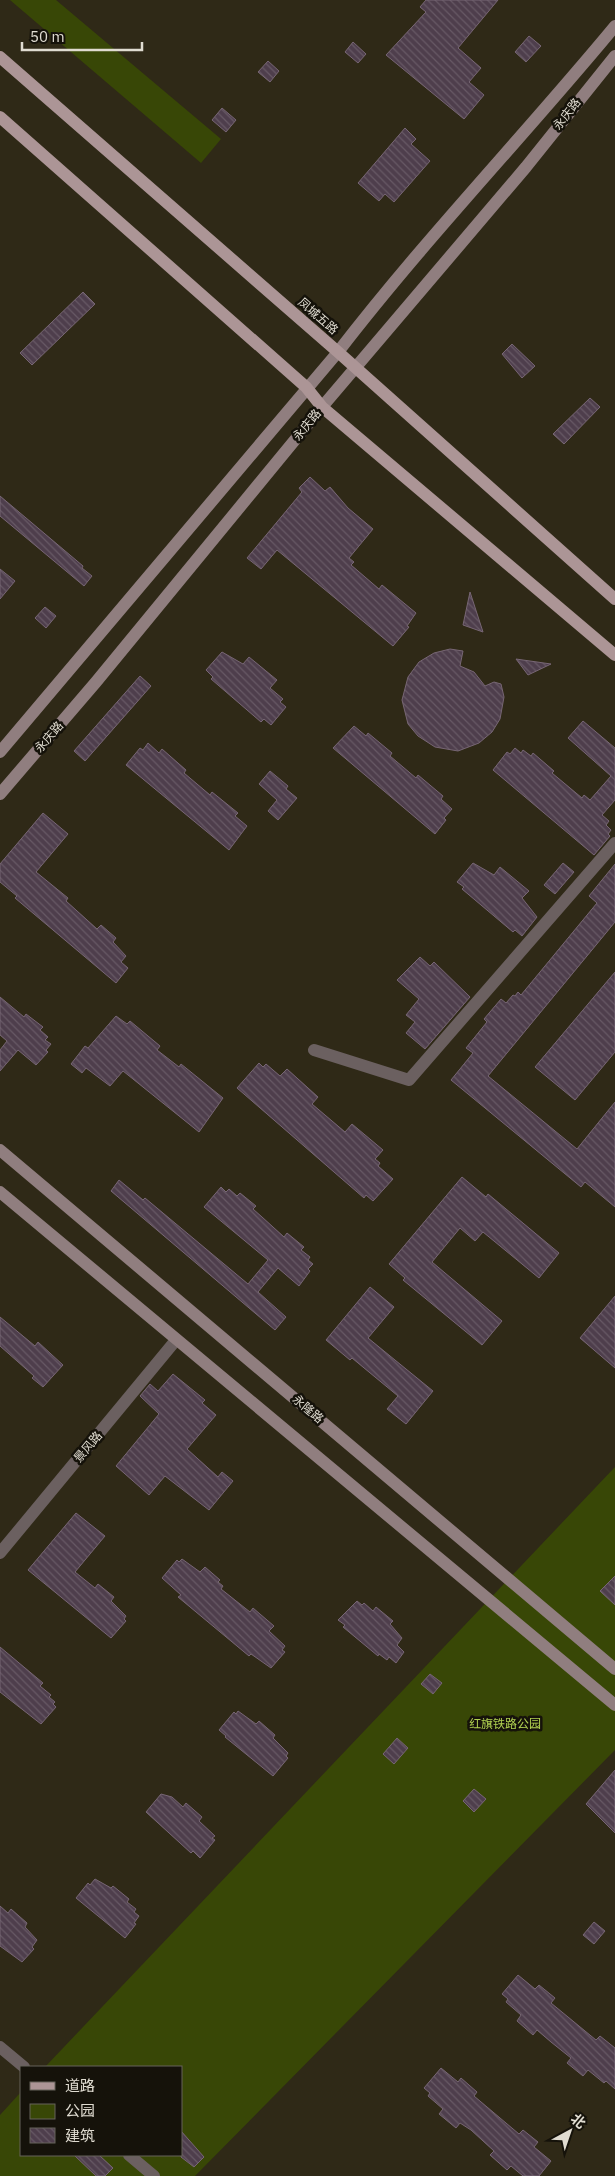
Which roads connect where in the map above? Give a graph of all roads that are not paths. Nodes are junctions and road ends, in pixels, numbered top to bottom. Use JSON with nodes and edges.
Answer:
{"nodes":[{"id":1,"x":615,"y":26,"type":"edge"},
{"id":2,"x":615,"y":56,"type":"edge"},
{"id":3,"x":0,"y":57,"type":"edge"},
{"id":4,"x":0,"y":117,"type":"edge"},
{"id":5,"x":338,"y":352,"type":"junction"},
{"id":6,"x":357,"y":368,"type":"junction"},
{"id":7,"x":306,"y":387,"type":"junction"},
{"id":8,"x":322,"y":407,"type":"junction"},
{"id":9,"x":615,"y":599,"type":"edge"},
{"id":10,"x":612,"y":654,"type":"edge"},
{"id":11,"x":0,"y":752,"type":"edge"},
{"id":12,"x":0,"y":794,"type":"edge"},
{"id":13,"x":615,"y":843,"type":"edge"},
{"id":14,"x":314,"y":1050,"type":"dead end"},
{"id":15,"x":0,"y":1150,"type":"edge"},
{"id":16,"x":0,"y":1192,"type":"edge"},
{"id":17,"x":176,"y":1340,"type":"junction"},
{"id":18,"x":0,"y":1553,"type":"edge"},
{"id":19,"x":615,"y":1669,"type":"edge"},
{"id":20,"x":615,"y":1705,"type":"edge"},
{"id":21,"x":0,"y":2047,"type":"edge"},
{"id":22,"x":23,"y":2066,"type":"edge"},
{"id":23,"x":130,"y":2156,"type":"edge"},
{"id":24,"x":154,"y":2176,"type":"edge"}],
"edges":[{"from":1,"to":5,"type":"street","name":"永庆路"},
{"from":2,"to":6,"type":"street","name":"永庆路"},
{"from":3,"to":5,"type":"main road","name":"凤城五路"},
{"from":4,"to":7,"type":"main road"},
{"from":5,"to":6,"type":"main road","name":"凤城五路"},
{"from":5,"to":7,"type":"street","name":"永庆路"},
{"from":6,"to":8,"type":"street","name":"永庆路"},
{"from":6,"to":9,"type":"main road","name":"凤城五路"},
{"from":7,"to":8,"type":"main road"},
{"from":7,"to":11,"type":"street","name":"永庆路"},
{"from":8,"to":10,"type":"main road"},
{"from":8,"to":12,"type":"street","name":"永庆路"},
{"from":13,"to":14,"type":"street"},
{"from":15,"to":19,"type":"street","name":"永隆路"},
{"from":16,"to":17,"type":"street"},
{"from":17,"to":18,"type":"street","name":"景风路"},
{"from":17,"to":20,"type":"street"},
{"from":21,"to":22,"type":"street"},
{"from":23,"to":24,"type":"street"}]}
